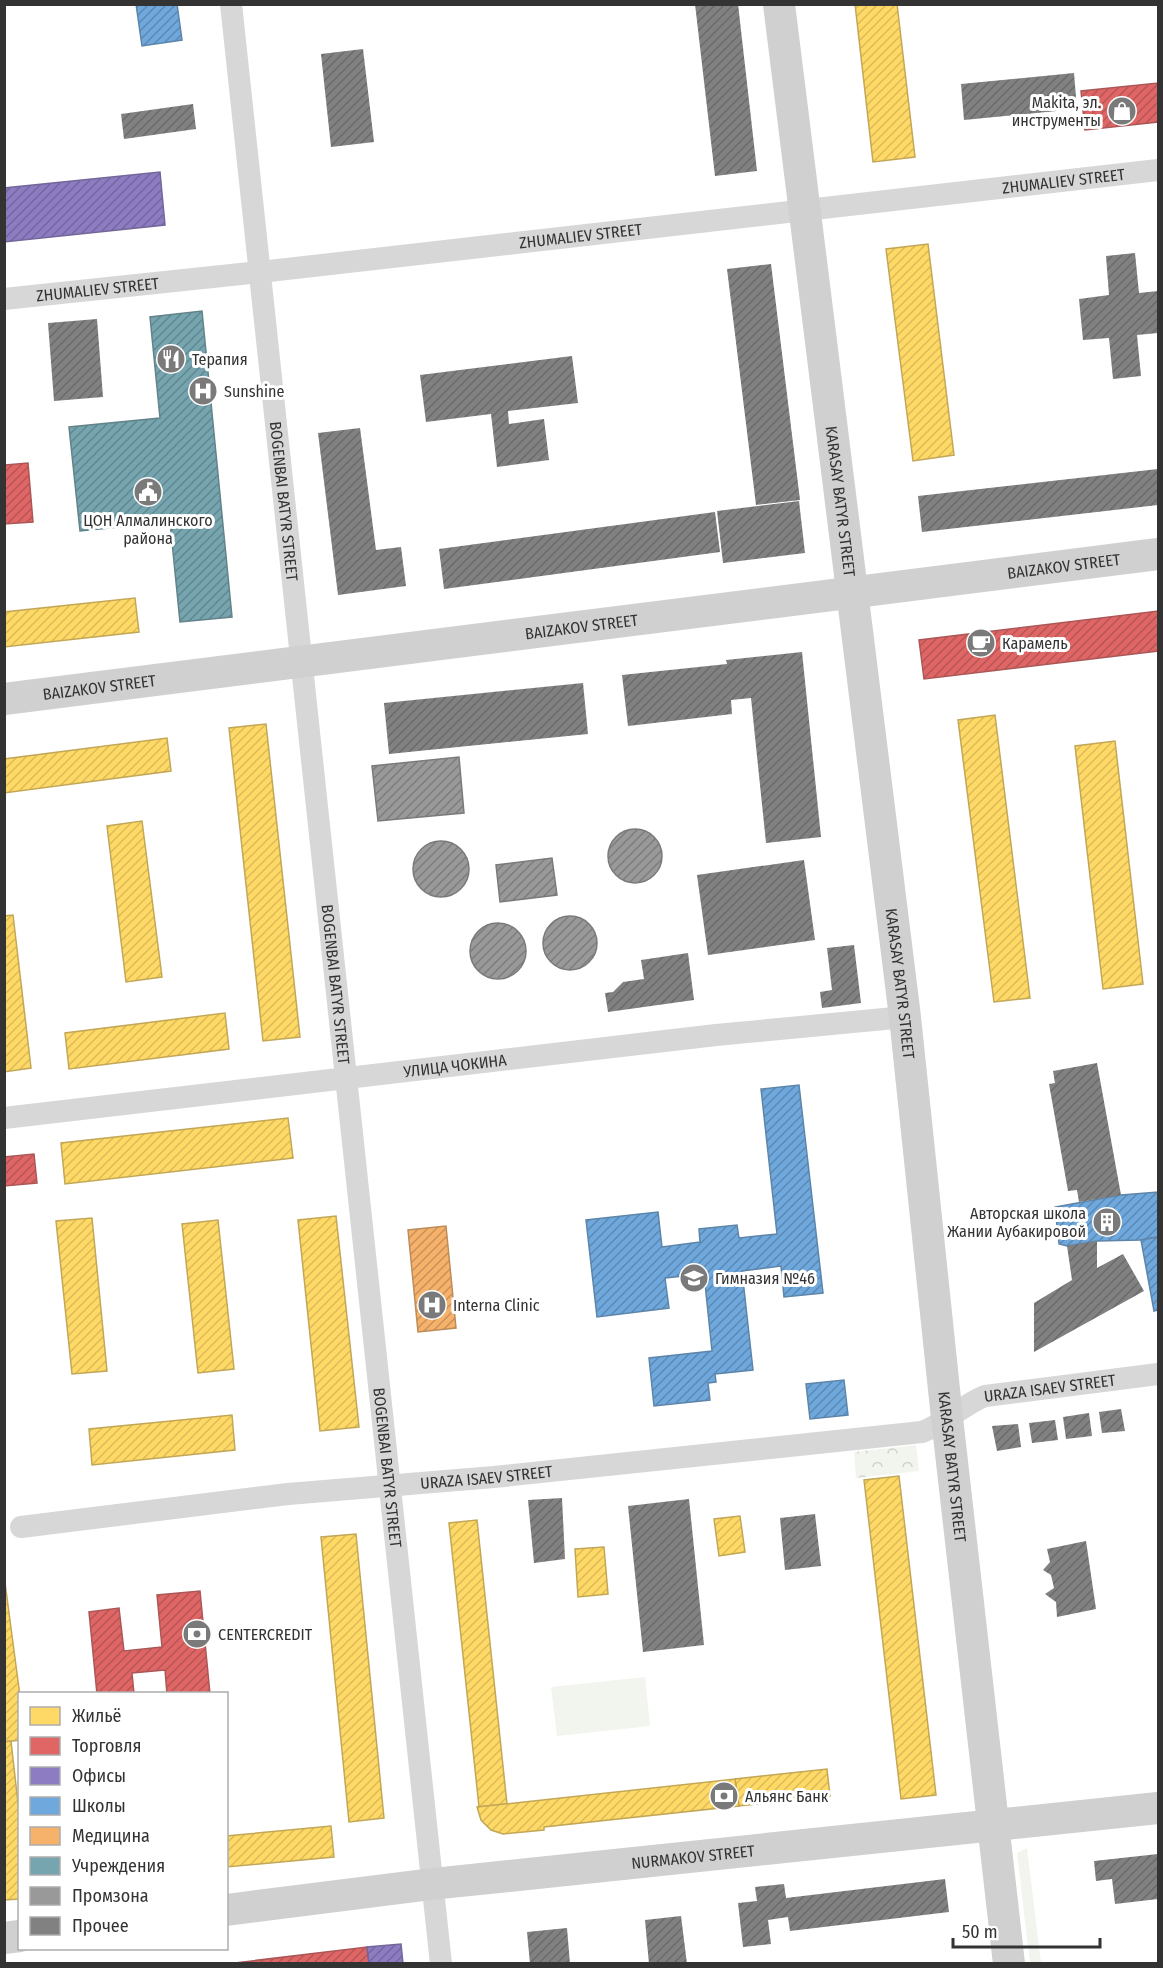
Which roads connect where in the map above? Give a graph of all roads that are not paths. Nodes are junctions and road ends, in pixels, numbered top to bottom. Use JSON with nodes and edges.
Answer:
{"nodes":[{"id":1,"x":231,"y":4,"type":"edge"},
{"id":2,"x":779,"y":4,"type":"edge"},
{"id":3,"x":1158,"y":170,"type":"edge"},
{"id":4,"x":803,"y":211,"type":"junction"},
{"id":5,"x":260,"y":272,"type":"junction"},
{"id":6,"x":4,"y":299,"type":"edge"},
{"id":7,"x":1158,"y":554,"type":"edge"},
{"id":8,"x":852,"y":592,"type":"junction"},
{"id":9,"x":302,"y":662,"type":"junction"},
{"id":10,"x":4,"y":699,"type":"edge"},
{"id":11,"x":905,"y":1017,"type":"junction"},
{"id":12,"x":346,"y":1078,"type":"junction"},
{"id":13,"x":4,"y":1118,"type":"edge"},
{"id":14,"x":1158,"y":1374,"type":"edge"},
{"id":15,"x":947,"y":1418,"type":"junction"},
{"id":16,"x":390,"y":1485,"type":"junction"},
{"id":17,"x":21,"y":1527,"type":"dead end"},
{"id":18,"x":1158,"y":1808,"type":"edge"},
{"id":19,"x":993,"y":1825,"type":"junction"},
{"id":20,"x":432,"y":1884,"type":"junction"},
{"id":21,"x":228,"y":1910,"type":"edge"},
{"id":22,"x":441,"y":1964,"type":"edge"},
{"id":23,"x":1009,"y":1964,"type":"edge"}],
"edges":[{"from":1,"to":5,"type":"street","name":"BOGENBAI BATYR STREET"},
{"from":2,"to":4,"type":"street","name":"KARASAY BATYR STREET"},
{"from":3,"to":4,"type":"street","name":"ZHUMALIEV STREET"},
{"from":4,"to":5,"type":"street","name":"ZHUMALIEV STREET"},
{"from":4,"to":8,"type":"street","name":"KARASAY BATYR STREET"},
{"from":5,"to":6,"type":"street","name":"ZHUMALIEV STREET"},
{"from":5,"to":9,"type":"street","name":"BOGENBAI BATYR STREET"},
{"from":7,"to":8,"type":"street","name":"BAIZAKOV STREET"},
{"from":8,"to":9,"type":"street","name":"BAIZAKOV STREET"},
{"from":8,"to":11,"type":"street","name":"KARASAY BATYR STREET"},
{"from":9,"to":10,"type":"street","name":"BAIZAKOV STREET"},
{"from":9,"to":12,"type":"street","name":"BOGENBAI BATYR STREET"},
{"from":11,"to":12,"type":"street","name":"УЛИЦА ЧОКИНА"},
{"from":11,"to":15,"type":"street","name":"KARASAY BATYR STREET"},
{"from":12,"to":13,"type":"street","name":"УЛИЦА ЧОКИНА"},
{"from":12,"to":16,"type":"street","name":"BOGENBAI BATYR STREET"},
{"from":14,"to":15,"type":"street","name":"URAZA ISAEV STREET"},
{"from":15,"to":16,"type":"street","name":"URAZA ISAEV STREET"},
{"from":15,"to":19,"type":"street","name":"KARASAY BATYR STREET"},
{"from":16,"to":17,"type":"street","name":"URAZA ISAEV STREET"},
{"from":16,"to":20,"type":"street","name":"BOGENBAI BATYR STREET"},
{"from":18,"to":19,"type":"street","name":"NURMAKOV STREET"},
{"from":19,"to":20,"type":"street","name":"NURMAKOV STREET"},
{"from":19,"to":23,"type":"street","name":"KARASAY BATYR STREET"},
{"from":20,"to":21,"type":"street","name":"NURMAKOV STREET"},
{"from":20,"to":22,"type":"street","name":"BOGENBAI BATYR STREET"}]}
